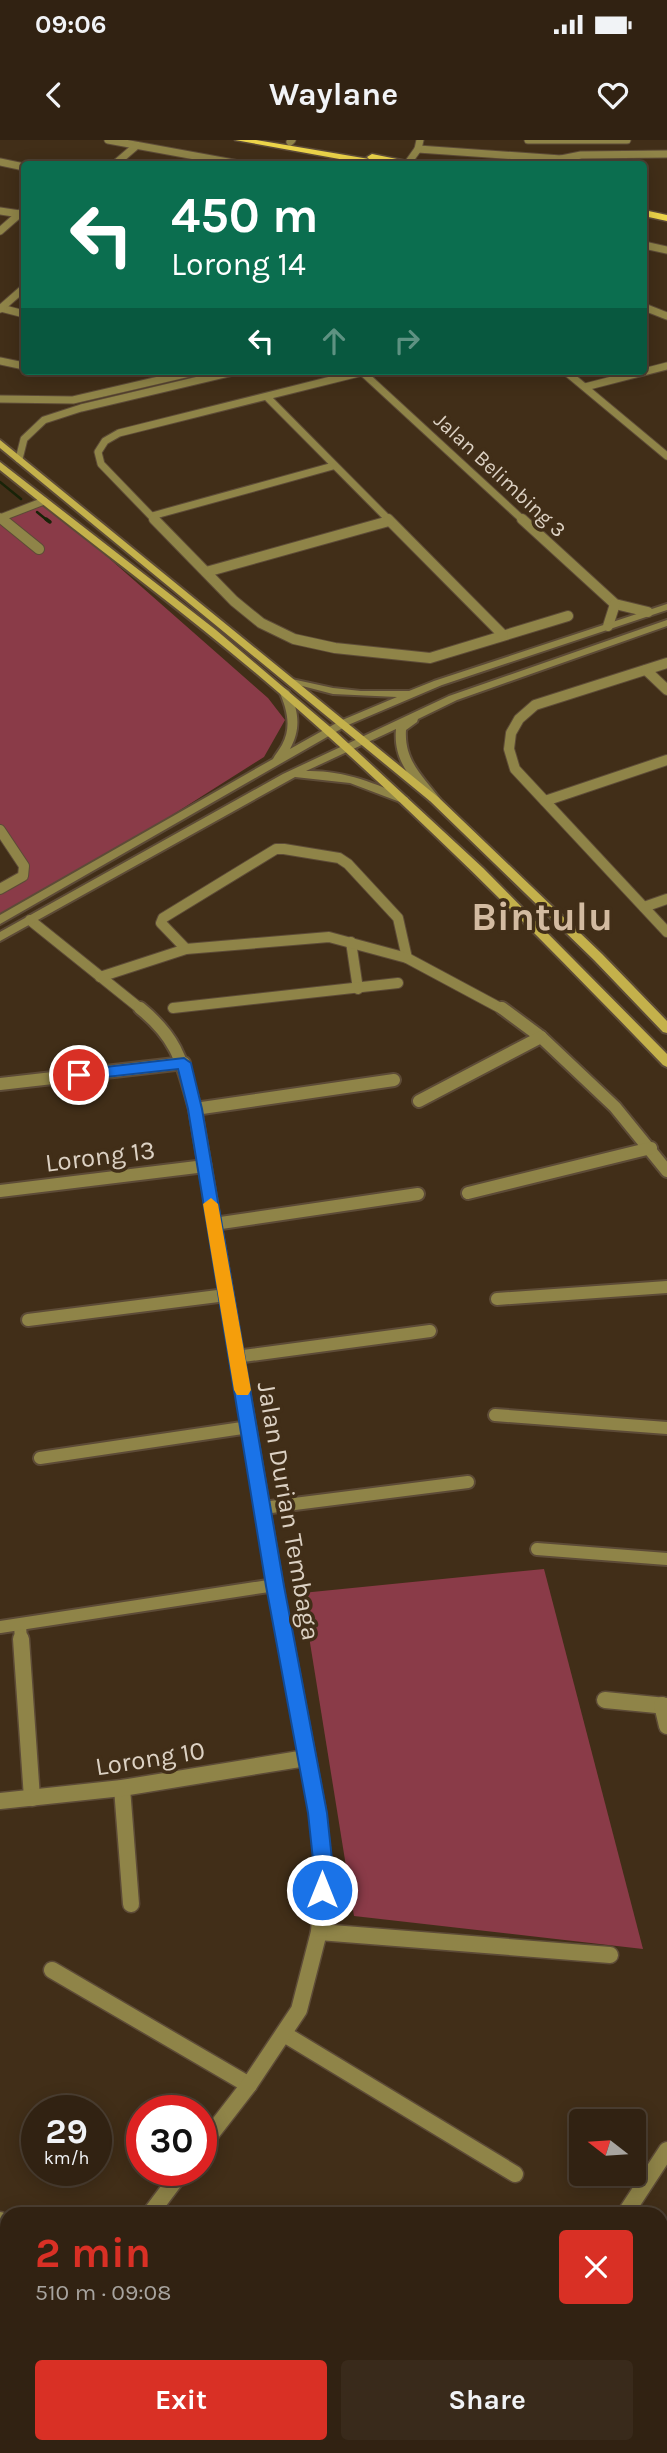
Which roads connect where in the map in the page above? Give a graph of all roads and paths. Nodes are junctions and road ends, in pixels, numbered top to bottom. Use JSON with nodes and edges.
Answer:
{"nodes":[{"id":1,"x":108,"y":140,"type":"edge"},
{"id":2,"x":240,"y":140,"type":"edge"},
{"id":3,"x":277,"y":140,"type":"edge"},
{"id":4,"x":420,"y":140,"type":"edge"},
{"id":5,"x":528,"y":140,"type":"edge"},
{"id":6,"x":627,"y":140,"type":"edge"},
{"id":7,"x":291,"y":141,"type":"edge"},
{"id":8,"x":559,"y":141,"type":"edge"},
{"id":9,"x":136,"y":146,"type":"junction"},
{"id":10,"x":418,"y":149,"type":"junction"},
{"id":11,"x":630,"y":153,"type":"junction"},
{"id":12,"x":667,"y":154,"type":"edge"},
{"id":13,"x":118,"y":161,"type":"edge"},
{"id":14,"x":222,"y":161,"type":"edge"},
{"id":15,"x":363,"y":161,"type":"edge"},
{"id":16,"x":396,"y":161,"type":"edge"},
{"id":17,"x":413,"y":161,"type":"edge"},
{"id":18,"x":548,"y":161,"type":"edge"},
{"id":19,"x":567,"y":161,"type":"edge"},
{"id":20,"x":0,"y":162,"type":"edge"},
{"id":21,"x":21,"y":166,"type":"edge"},
{"id":22,"x":647,"y":207,"type":"edge"},
{"id":23,"x":0,"y":211,"type":"edge"},
{"id":24,"x":667,"y":211,"type":"edge"},
{"id":25,"x":21,"y":212,"type":"edge"},
{"id":26,"x":21,"y":213,"type":"edge"},
{"id":27,"x":647,"y":214,"type":"edge"},
{"id":28,"x":667,"y":218,"type":"edge"},
{"id":29,"x":0,"y":231,"type":"edge"},
{"id":30,"x":647,"y":246,"type":"edge"},
{"id":31,"x":667,"y":250,"type":"edge"},
{"id":32,"x":21,"y":291,"type":"edge"},
{"id":33,"x":1,"y":308,"type":"edge"},
{"id":34,"x":647,"y":308,"type":"edge"},
{"id":35,"x":21,"y":312,"type":"edge"},
{"id":36,"x":667,"y":316,"type":"edge"},
{"id":37,"x":0,"y":361,"type":"edge"},
{"id":38,"x":21,"y":365,"type":"edge"},
{"id":39,"x":667,"y":366,"type":"edge"},
{"id":40,"x":647,"y":371,"type":"edge"},
{"id":41,"x":181,"y":375,"type":"edge"},
{"id":42,"x":220,"y":375,"type":"edge"},
{"id":43,"x":351,"y":375,"type":"edge"},
{"id":44,"x":365,"y":375,"type":"edge"},
{"id":45,"x":570,"y":375,"type":"edge"},
{"id":46,"x":632,"y":375,"type":"edge"},
{"id":47,"x":585,"y":387,"type":"junction"},
{"id":48,"x":268,"y":398,"type":"junction"},
{"id":49,"x":0,"y":399,"type":"edge"},
{"id":50,"x":0,"y":443,"type":"edge"},
{"id":51,"x":667,"y":456,"type":"edge"},
{"id":52,"x":19,"y":459,"type":"junction"},
{"id":53,"x":0,"y":465,"type":"edge"},
{"id":54,"x":333,"y":466,"type":"junction"},
{"id":55,"x":44,"y":501,"type":"junction"},
{"id":56,"x":152,"y":516,"type":"junction"},
{"id":57,"x":0,"y":517,"type":"edge"},
{"id":58,"x":388,"y":521,"type":"junction"},
{"id":59,"x":39,"y":549,"type":"dead end"},
{"id":60,"x":206,"y":572,"type":"junction"},
{"id":61,"x":615,"y":604,"type":"junction"},
{"id":62,"x":667,"y":607,"type":"edge"},
{"id":63,"x":648,"y":612,"type":"junction"},
{"id":64,"x":568,"y":616,"type":"dead end"},
{"id":65,"x":667,"y":623,"type":"edge"},
{"id":66,"x":608,"y":626,"type":"junction"},
{"id":67,"x":503,"y":635,"type":"junction"},
{"id":68,"x":667,"y":663,"type":"edge"},
{"id":69,"x":646,"y":670,"type":"junction"},
{"id":70,"x":291,"y":680,"type":"junction"},
{"id":71,"x":667,"y":690,"type":"edge"},
{"id":72,"x":284,"y":691,"type":"junction"},
{"id":73,"x":413,"y":693,"type":"junction"},
{"id":74,"x":425,"y":711,"type":"junction"},
{"id":75,"x":344,"y":723,"type":"junction"},
{"id":76,"x":328,"y":731,"type":"junction"},
{"id":77,"x":364,"y":740,"type":"junction"},
{"id":78,"x":347,"y":749,"type":"junction"},
{"id":79,"x":667,"y":760,"type":"edge"},
{"id":80,"x":263,"y":769,"type":"junction"},
{"id":81,"x":287,"y":776,"type":"junction"},
{"id":82,"x":434,"y":799,"type":"junction"},
{"id":83,"x":404,"y":800,"type":"junction"},
{"id":84,"x":545,"y":801,"type":"junction"},
{"id":85,"x":0,"y":830,"type":"edge"},
{"id":86,"x":0,"y":889,"type":"edge"},
{"id":87,"x":667,"y":899,"type":"edge"},
{"id":88,"x":644,"y":907,"type":"junction"},
{"id":89,"x":3,"y":917,"type":"edge"},
{"id":90,"x":30,"y":920,"type":"junction"},
{"id":91,"x":667,"y":932,"type":"edge"},
{"id":92,"x":0,"y":937,"type":"edge"},
{"id":93,"x":351,"y":942,"type":"junction"},
{"id":94,"x":186,"y":949,"type":"junction"},
{"id":95,"x":407,"y":958,"type":"junction"},
{"id":96,"x":100,"y":977,"type":"junction"},
{"id":97,"x":398,"y":983,"type":"dead end"},
{"id":98,"x":358,"y":989,"type":"junction"},
{"id":99,"x":173,"y":1009,"type":"dead end"},
{"id":100,"x":667,"y":1029,"type":"edge"},
{"id":101,"x":541,"y":1037,"type":"junction"},
{"id":102,"x":667,"y":1062,"type":"edge"},
{"id":103,"x":184,"y":1063,"type":"junction"},
{"id":104,"x":394,"y":1080,"type":"dead end"},
{"id":105,"x":0,"y":1084,"type":"edge"},
{"id":106,"x":419,"y":1101,"type":"dead end"},
{"id":107,"x":195,"y":1109,"type":"junction"},
{"id":108,"x":651,"y":1148,"type":"junction"},
{"id":109,"x":205,"y":1166,"type":"junction"},
{"id":110,"x":667,"y":1171,"type":"edge"},
{"id":111,"x":0,"y":1191,"type":"edge"},
{"id":112,"x":468,"y":1192,"type":"dead end"},
{"id":113,"x":418,"y":1194,"type":"dead end"},
{"id":114,"x":214,"y":1224,"type":"junction"},
{"id":115,"x":667,"y":1287,"type":"edge"},
{"id":116,"x":226,"y":1295,"type":"junction"},
{"id":117,"x":497,"y":1299,"type":"dead end"},
{"id":118,"x":28,"y":1320,"type":"dead end"},
{"id":119,"x":430,"y":1331,"type":"dead end"},
{"id":120,"x":236,"y":1357,"type":"junction"},
{"id":121,"x":495,"y":1415,"type":"dead end"},
{"id":122,"x":249,"y":1427,"type":"junction"},
{"id":123,"x":667,"y":1428,"type":"edge"},
{"id":124,"x":40,"y":1458,"type":"dead end"},
{"id":125,"x":468,"y":1482,"type":"dead end"},
{"id":126,"x":263,"y":1508,"type":"junction"},
{"id":127,"x":537,"y":1549,"type":"dead end"},
{"id":128,"x":667,"y":1559,"type":"edge"},
{"id":129,"x":275,"y":1586,"type":"junction"},
{"id":130,"x":20,"y":1625,"type":"junction"},
{"id":131,"x":0,"y":1627,"type":"edge"},
{"id":132,"x":605,"y":1700,"type":"dead end"},
{"id":133,"x":665,"y":1705,"type":"edge"},
{"id":134,"x":667,"y":1726,"type":"edge"},
{"id":135,"x":306,"y":1758,"type":"junction"},
{"id":136,"x":122,"y":1788,"type":"junction"},
{"id":137,"x":32,"y":1798,"type":"junction"},
{"id":138,"x":0,"y":1801,"type":"edge"},
{"id":139,"x":131,"y":1904,"type":"dead end"},
{"id":140,"x":319,"y":1933,"type":"junction"},
{"id":141,"x":610,"y":1955,"type":"dead end"},
{"id":142,"x":52,"y":1970,"type":"dead end"},
{"id":143,"x":284,"y":2034,"type":"junction"},
{"id":144,"x":249,"y":2085,"type":"junction"},
{"id":145,"x":217,"y":2126,"type":"edge"},
{"id":146,"x":667,"y":2150,"type":"edge"},
{"id":147,"x":515,"y":2174,"type":"dead end"},
{"id":148,"x":171,"y":2186,"type":"edge"},
{"id":149,"x":155,"y":2207,"type":"edge"},
{"id":150,"x":630,"y":2207,"type":"edge"}],
"edges":[{"from":1,"to":9,"type":"street"},
{"from":2,"to":15,"type":"main road"},
{"from":3,"to":7,"type":"main road"},
{"from":4,"to":10,"type":"street"},
{"from":5,"to":8,"type":"street"},
{"from":6,"to":8,"type":"street"},
{"from":6,"to":11,"type":"street"},
{"from":7,"to":16,"type":"main road"},
{"from":9,"to":13,"type":"street"},
{"from":9,"to":14,"type":"street"},
{"from":10,"to":17,"type":"street"},
{"from":10,"to":18,"type":"street"},
{"from":11,"to":12,"type":"street"},
{"from":11,"to":19,"type":"street"},
{"from":20,"to":21,"type":"street"},
{"from":22,"to":24,"type":"main road"},
{"from":23,"to":25,"type":"street"},
{"from":26,"to":29,"type":"street"},
{"from":27,"to":28,"type":"main road"},
{"from":30,"to":31,"type":"street"},
{"from":32,"to":33,"type":"street"},
{"from":33,"to":35,"type":"street"},
{"from":34,"to":36,"type":"street"},
{"from":37,"to":38,"type":"street"},
{"from":39,"to":40,"type":"street"},
{"from":41,"to":49,"type":"street"},
{"from":42,"to":52,"type":"street"},
{"from":43,"to":48,"type":"street"},
{"from":44,"to":61,"type":"street","name":"Jalan Belimbing 3"},
{"from":45,"to":47,"type":"street"},
{"from":46,"to":47,"type":"street"},
{"from":47,"to":51,"type":"street"},
{"from":48,"to":54,"type":"street"},
{"from":48,"to":56,"type":"street"},
{"from":50,"to":52,"type":"main road"},
{"from":52,"to":70,"type":"main road"},
{"from":53,"to":55,"type":"main road"},
{"from":54,"to":56,"type":"street"},
{"from":54,"to":58,"type":"street"},
{"from":55,"to":57,"type":"street"},
{"from":55,"to":72,"type":"main road"},
{"from":56,"to":60,"type":"street"},
{"from":57,"to":59,"type":"street"},
{"from":58,"to":60,"type":"street"},
{"from":58,"to":67,"type":"street"},
{"from":60,"to":67,"type":"street"},
{"from":61,"to":63,"type":"street","name":"Jalan Belimbing 3"},
{"from":61,"to":66,"type":"street"},
{"from":62,"to":63,"type":"street"},
{"from":63,"to":66,"type":"street"},
{"from":64,"to":67,"type":"street"},
{"from":65,"to":74,"type":"street"},
{"from":66,"to":73,"type":"street"},
{"from":68,"to":69,"type":"street"},
{"from":69,"to":71,"type":"street"},
{"from":69,"to":84,"type":"street"},
{"from":70,"to":73,"type":"street"},
{"from":70,"to":75,"type":"main road"},
{"from":72,"to":76,"type":"main road"},
{"from":72,"to":80,"type":"street"},
{"from":73,"to":75,"type":"street"},
{"from":74,"to":77,"type":"street"},
{"from":74,"to":82,"type":"street"},
{"from":75,"to":76,"type":"street"},
{"from":75,"to":77,"type":"main road"},
{"from":76,"to":78,"type":"main road"},
{"from":76,"to":80,"type":"street"},
{"from":77,"to":78,"type":"street"},
{"from":77,"to":82,"type":"main road"},
{"from":78,"to":81,"type":"street"},
{"from":78,"to":83,"type":"main road"},
{"from":79,"to":84,"type":"street"},
{"from":80,"to":89,"type":"street"},
{"from":81,"to":83,"type":"street"},
{"from":81,"to":90,"type":"street"},
{"from":82,"to":100,"type":"main road"},
{"from":83,"to":102,"type":"main road"},
{"from":84,"to":88,"type":"street"},
{"from":85,"to":86,"type":"street"},
{"from":87,"to":88,"type":"street"},
{"from":88,"to":91,"type":"street"},
{"from":90,"to":92,"type":"street"},
{"from":90,"to":96,"type":"street","name":"Jalan Durian Tembaga"},
{"from":93,"to":94,"type":"street"},
{"from":93,"to":95,"type":"street"},
{"from":93,"to":98,"type":"street"},
{"from":94,"to":95,"type":"street"},
{"from":94,"to":96,"type":"street"},
{"from":95,"to":101,"type":"street"},
{"from":96,"to":103,"type":"street","name":"Jalan Durian Tembaga"},
{"from":97,"to":98,"type":"street"},
{"from":98,"to":99,"type":"street"},
{"from":101,"to":106,"type":"street"},
{"from":101,"to":108,"type":"street"},
{"from":103,"to":105,"type":"street"},
{"from":103,"to":107,"type":"street","name":"Jalan Durian Tembaga"},
{"from":104,"to":107,"type":"street"},
{"from":107,"to":109,"type":"street","name":"Jalan Durian Tembaga"},
{"from":108,"to":110,"type":"street"},
{"from":108,"to":112,"type":"street"},
{"from":109,"to":111,"type":"street","name":"Lorong 13"},
{"from":109,"to":114,"type":"street","name":"Jalan Durian Tembaga"},
{"from":113,"to":114,"type":"street"},
{"from":114,"to":116,"type":"street","name":"Jalan Durian Tembaga"},
{"from":115,"to":117,"type":"street"},
{"from":116,"to":118,"type":"street"},
{"from":116,"to":120,"type":"street","name":"Jalan Durian Tembaga"},
{"from":119,"to":120,"type":"street"},
{"from":120,"to":122,"type":"street","name":"Jalan Durian Tembaga"},
{"from":121,"to":123,"type":"street"},
{"from":122,"to":124,"type":"street"},
{"from":122,"to":126,"type":"street","name":"Jalan Durian Tembaga"},
{"from":125,"to":126,"type":"street"},
{"from":126,"to":129,"type":"street","name":"Jalan Durian Tembaga"},
{"from":127,"to":128,"type":"street"},
{"from":129,"to":130,"type":"street"},
{"from":129,"to":135,"type":"street","name":"Jalan Durian Tembaga"},
{"from":130,"to":131,"type":"street"},
{"from":130,"to":137,"type":"street"},
{"from":132,"to":133,"type":"street"},
{"from":133,"to":134,"type":"street"},
{"from":135,"to":136,"type":"street","name":"Lorong 10"},
{"from":135,"to":140,"type":"street","name":"Jalan Durian Tembaga"},
{"from":136,"to":137,"type":"street","name":"Lorong 10"},
{"from":136,"to":139,"type":"street"},
{"from":137,"to":138,"type":"street","name":"Lorong 10"},
{"from":140,"to":141,"type":"street"},
{"from":140,"to":143,"type":"street","name":"Jalan Durian Tembaga"},
{"from":142,"to":144,"type":"street"},
{"from":143,"to":144,"type":"street","name":"Jalan Durian Tembaga"},
{"from":143,"to":147,"type":"street"},
{"from":144,"to":145,"type":"street","name":"Jalan Durian Tembaga"},
{"from":146,"to":150,"type":"street"},
{"from":148,"to":149,"type":"street"}]}
